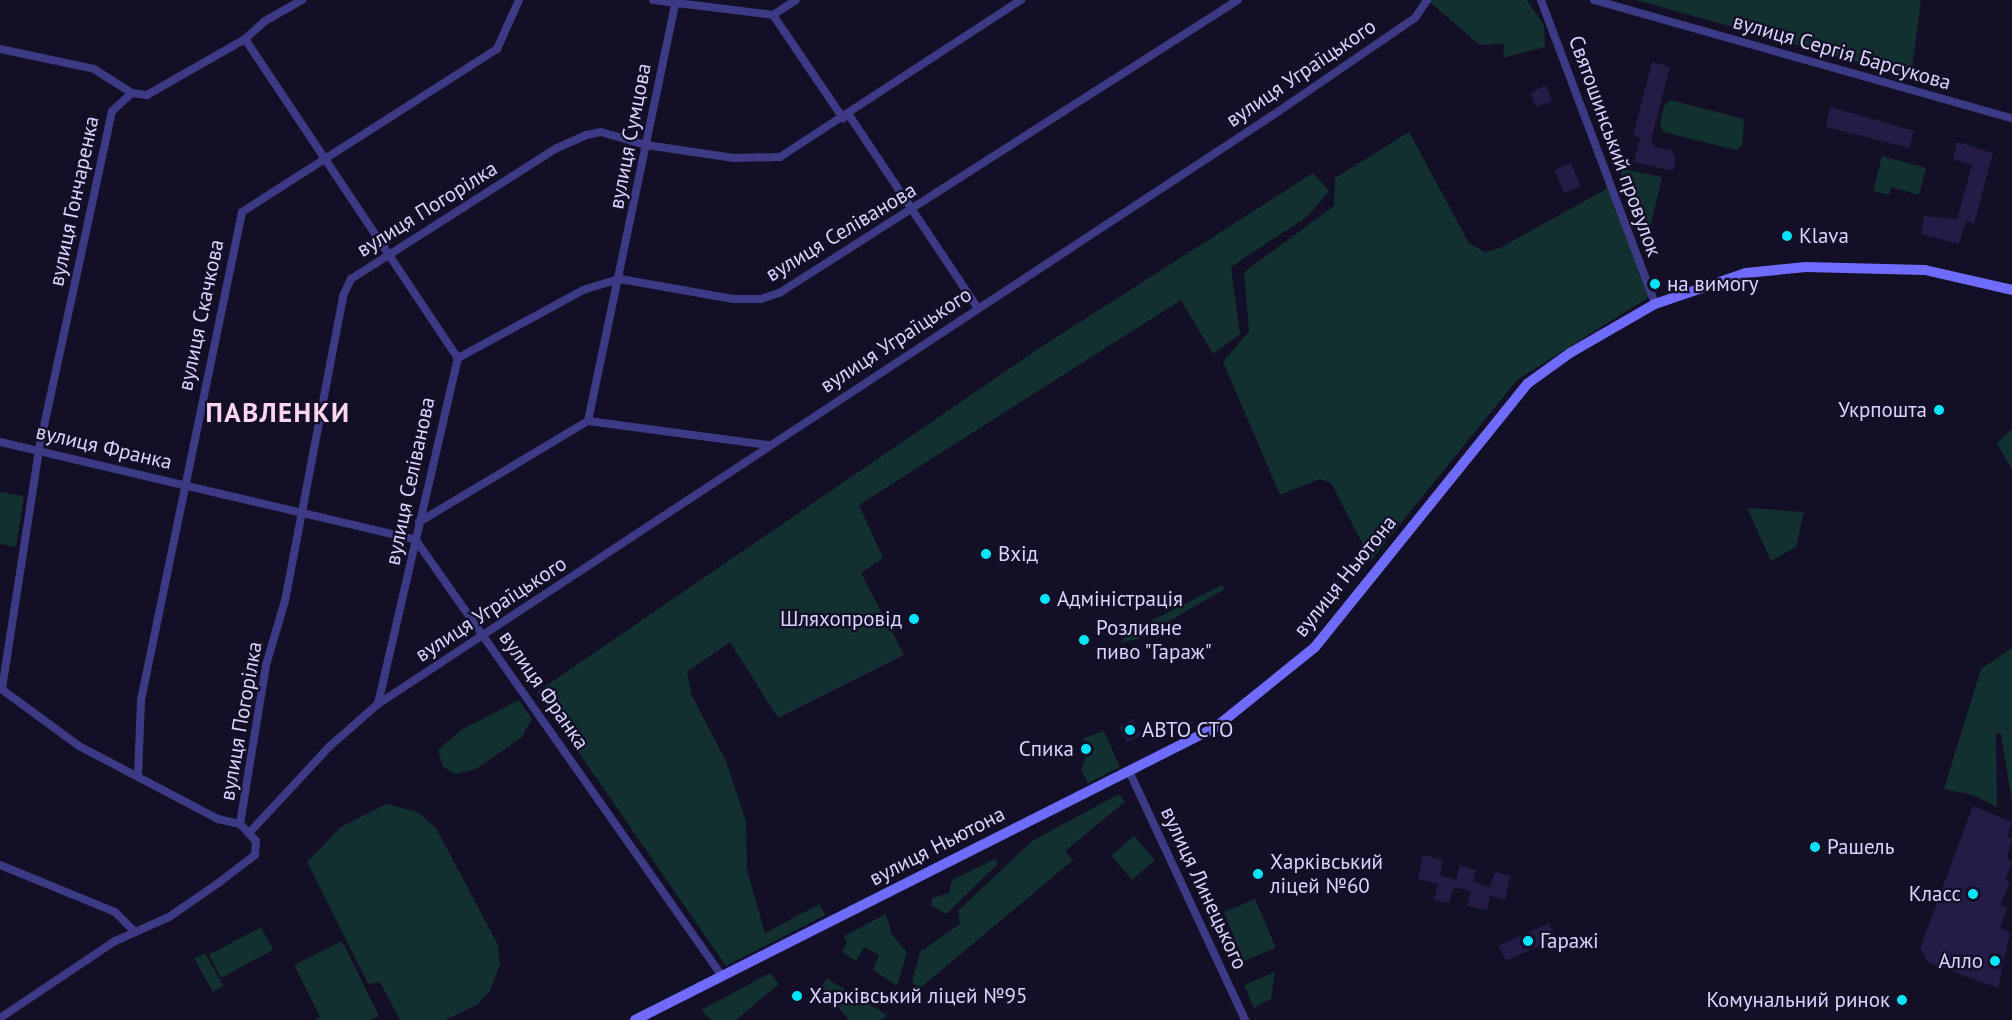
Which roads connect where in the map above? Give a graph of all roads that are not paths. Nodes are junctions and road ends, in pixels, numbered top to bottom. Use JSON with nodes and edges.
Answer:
{"nodes":[{"id":1,"x":302,"y":0,"type":"edge"},
{"id":2,"x":519,"y":0,"type":"edge"},
{"id":3,"x":653,"y":0,"type":"edge"},
{"id":4,"x":796,"y":0,"type":"edge"},
{"id":5,"x":1021,"y":0,"type":"edge"},
{"id":6,"x":1238,"y":0,"type":"edge"},
{"id":7,"x":1426,"y":0,"type":"edge"},
{"id":8,"x":1542,"y":0,"type":"edge"},
{"id":9,"x":1594,"y":0,"type":"edge"},
{"id":10,"x":676,"y":2,"type":"edge"},
{"id":11,"x":773,"y":15,"type":"junction"},
{"id":12,"x":245,"y":39,"type":"junction"},
{"id":13,"x":0,"y":49,"type":"edge"},
{"id":14,"x":132,"y":93,"type":"junction"},
{"id":15,"x":846,"y":117,"type":"junction"},
{"id":16,"x":2012,"y":118,"type":"edge"},
{"id":17,"x":646,"y":145,"type":"junction"},
{"id":18,"x":325,"y":158,"type":"junction"},
{"id":19,"x":915,"y":210,"type":"junction"},
{"id":20,"x":388,"y":254,"type":"junction"},
{"id":21,"x":620,"y":279,"type":"junction"},
{"id":22,"x":2012,"y":290,"type":"edge"},
{"id":23,"x":1655,"y":304,"type":"junction"},
{"id":24,"x":977,"y":307,"type":"junction"},
{"id":25,"x":458,"y":358,"type":"junction"},
{"id":26,"x":588,"y":421,"type":"junction"},
{"id":27,"x":0,"y":442,"type":"edge"},
{"id":28,"x":769,"y":445,"type":"junction"},
{"id":29,"x":39,"y":449,"type":"junction"},
{"id":30,"x":184,"y":483,"type":"junction"},
{"id":31,"x":299,"y":512,"type":"junction"},
{"id":32,"x":419,"y":522,"type":"junction"},
{"id":33,"x":415,"y":539,"type":"junction"},
{"id":34,"x":485,"y":637,"type":"junction"},
{"id":35,"x":1,"y":689,"type":"edge"},
{"id":36,"x":378,"y":704,"type":"junction"},
{"id":37,"x":1129,"y":771,"type":"junction"},
{"id":38,"x":138,"y":776,"type":"junction"},
{"id":39,"x":240,"y":824,"type":"junction"},
{"id":40,"x":250,"y":832,"type":"junction"},
{"id":41,"x":0,"y":865,"type":"edge"},
{"id":42,"x":133,"y":930,"type":"junction"},
{"id":43,"x":722,"y":976,"type":"junction"},
{"id":44,"x":0,"y":1018,"type":"edge"},
{"id":45,"x":635,"y":1020,"type":"edge"},
{"id":46,"x":1245,"y":1020,"type":"edge"}],
"edges":[{"from":1,"to":12,"type":"street"},
{"from":2,"to":18,"type":"street","name":"вулиця Скачкова"},
{"from":3,"to":10,"type":"street"},
{"from":4,"to":11,"type":"street"},
{"from":5,"to":15,"type":"street","name":"вулиця Погорілка"},
{"from":6,"to":19,"type":"street","name":"вулиця Селіванова"},
{"from":7,"to":24,"type":"street","name":"вулиця Уграїцького"},
{"from":8,"to":23,"type":"street","name":"Святошинський провулок"},
{"from":9,"to":16,"type":"street","name":"вулиця Сергія Барсукова"},
{"from":10,"to":11,"type":"street"},
{"from":10,"to":17,"type":"street","name":"вулиця Сумцова"},
{"from":11,"to":15,"type":"street"},
{"from":12,"to":14,"type":"street"},
{"from":12,"to":18,"type":"street"},
{"from":13,"to":14,"type":"street"},
{"from":14,"to":29,"type":"street","name":"вулиця Гончаренка"},
{"from":15,"to":17,"type":"street","name":"вулиця Погорілка"},
{"from":15,"to":19,"type":"street"},
{"from":17,"to":20,"type":"street","name":"вулиця Погорілка"},
{"from":17,"to":21,"type":"street","name":"вулиця Сумцова"},
{"from":18,"to":20,"type":"street"},
{"from":18,"to":30,"type":"street","name":"вулиця Скачкова"},
{"from":19,"to":21,"type":"street","name":"вулиця Селіванова"},
{"from":19,"to":24,"type":"street"},
{"from":20,"to":25,"type":"street"},
{"from":20,"to":31,"type":"street","name":"вулиця Погорілка"},
{"from":21,"to":25,"type":"street","name":"вулиця Селіванова"},
{"from":21,"to":26,"type":"street","name":"вулиця Сумцова"},
{"from":22,"to":23,"type":"street","name":"вулиця Ньютона"},
{"from":23,"to":37,"type":"street","name":"вулиця Ньютона"},
{"from":24,"to":28,"type":"street","name":"вулиця Уграїцького"},
{"from":25,"to":32,"type":"street","name":"вулиця Селіванова"},
{"from":26,"to":28,"type":"street"},
{"from":26,"to":32,"type":"street"},
{"from":27,"to":29,"type":"street","name":"вулиця Франка"},
{"from":28,"to":34,"type":"street","name":"вулиця Уграїцького"},
{"from":29,"to":30,"type":"street","name":"вулиця Франка"},
{"from":29,"to":35,"type":"street","name":"вулиця Гончаренка"},
{"from":30,"to":31,"type":"street","name":"вулиця Франка"},
{"from":30,"to":38,"type":"street","name":"вулиця Скачкова"},
{"from":31,"to":33,"type":"street","name":"вулиця Франка"},
{"from":31,"to":39,"type":"street","name":"вулиця Погорілка"},
{"from":32,"to":33,"type":"street","name":"вулиця Селіванова"},
{"from":33,"to":34,"type":"street","name":"вулиця Франка"},
{"from":33,"to":36,"type":"street","name":"вулиця Селіванова"},
{"from":34,"to":36,"type":"street","name":"вулиця Уграїцького"},
{"from":34,"to":43,"type":"street","name":"вулиця Франка"},
{"from":35,"to":38,"type":"street"},
{"from":36,"to":40,"type":"street"},
{"from":37,"to":43,"type":"street","name":"вулиця Ньютона"},
{"from":37,"to":46,"type":"street","name":"вулиця Линецького"},
{"from":38,"to":39,"type":"street"},
{"from":39,"to":40,"type":"street"},
{"from":40,"to":42,"type":"street"},
{"from":41,"to":42,"type":"street"},
{"from":42,"to":44,"type":"street"},
{"from":43,"to":45,"type":"street","name":"вулиця Ньютона"}]}
